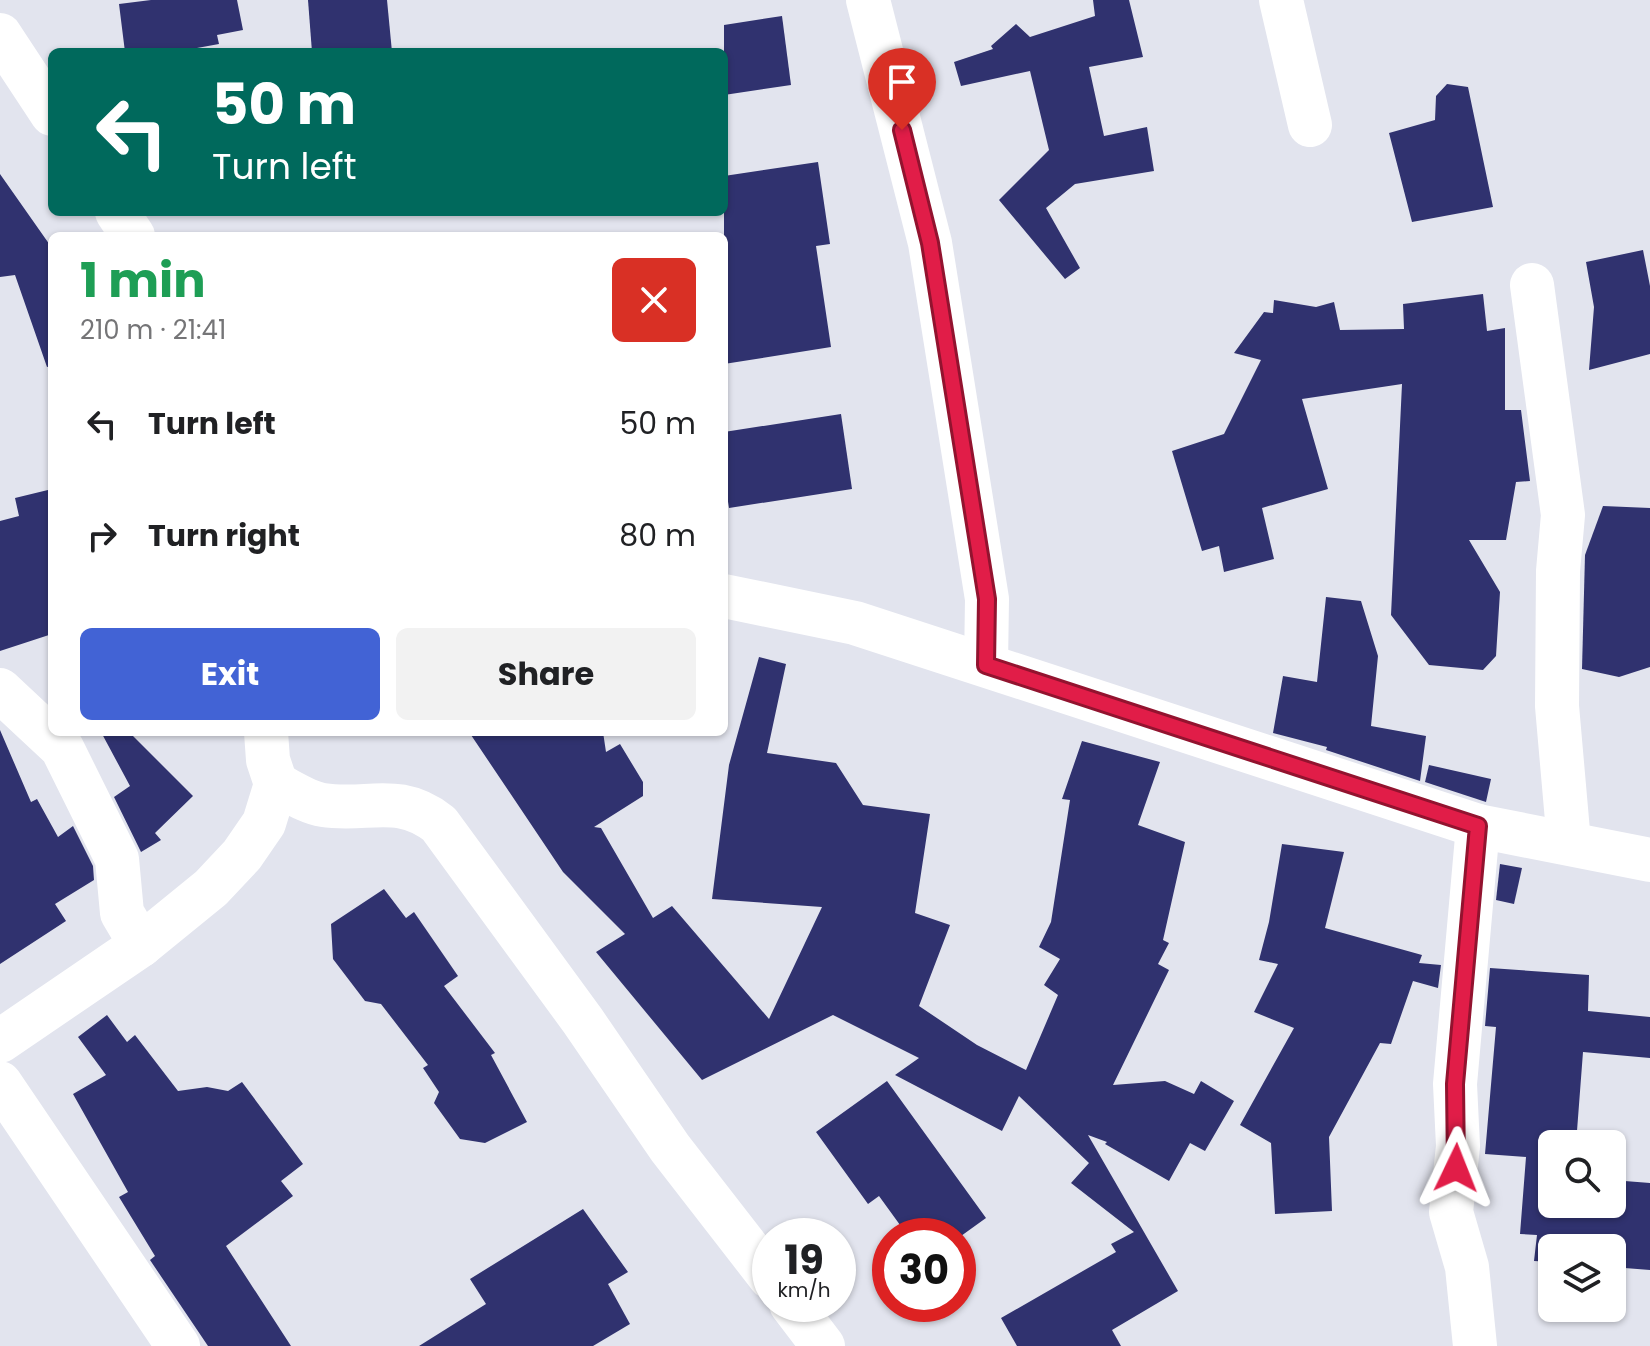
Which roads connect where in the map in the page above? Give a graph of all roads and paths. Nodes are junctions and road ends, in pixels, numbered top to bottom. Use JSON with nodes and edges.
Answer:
{"nodes":[{"id":1,"x":868,"y":0,"type":"edge"},
{"id":2,"x":1281,"y":0,"type":"edge"},
{"id":3,"x":0,"y":35,"type":"edge"},
{"id":4,"x":48,"y":108,"type":"edge"},
{"id":5,"x":1310,"y":125,"type":"dead end"},
{"id":6,"x":1532,"y":285,"type":"dead end"},
{"id":7,"x":728,"y":597,"type":"edge"},
{"id":8,"x":986,"y":665,"type":"junction"},
{"id":9,"x":0,"y":690,"type":"edge"},
{"id":10,"x":48,"y":735,"type":"edge"},
{"id":11,"x":49,"y":736,"type":"edge"},
{"id":12,"x":266,"y":736,"type":"edge"},
{"id":13,"x":276,"y":784,"type":"junction"},
{"id":14,"x":1478,"y":826,"type":"junction"},
{"id":15,"x":1569,"y":843,"type":"junction"},
{"id":16,"x":1650,"y":860,"type":"edge"},
{"id":17,"x":141,"y":945,"type":"junction"},
{"id":18,"x":0,"y":1041,"type":"edge"},
{"id":19,"x":0,"y":1083,"type":"edge"},
{"id":20,"x":752,"y":1254,"type":"edge"},
{"id":21,"x":805,"y":1322,"type":"edge"},
{"id":22,"x":178,"y":1346,"type":"edge"},
{"id":23,"x":823,"y":1346,"type":"edge"},
{"id":24,"x":1475,"y":1346,"type":"edge"}],
"edges":[{"from":1,"to":8,"type":"street"},
{"from":2,"to":5,"type":"street"},
{"from":3,"to":4,"type":"street"},
{"from":6,"to":15,"type":"street"},
{"from":7,"to":8,"type":"street"},
{"from":8,"to":14,"type":"street"},
{"from":9,"to":10,"type":"street"},
{"from":11,"to":17,"type":"street"},
{"from":12,"to":13,"type":"street"},
{"from":13,"to":17,"type":"street"},
{"from":13,"to":20,"type":"street"},
{"from":14,"to":15,"type":"street"},
{"from":14,"to":24,"type":"street"},
{"from":15,"to":16,"type":"street"},
{"from":17,"to":18,"type":"street"},
{"from":19,"to":22,"type":"street"},
{"from":21,"to":23,"type":"street"}]}
